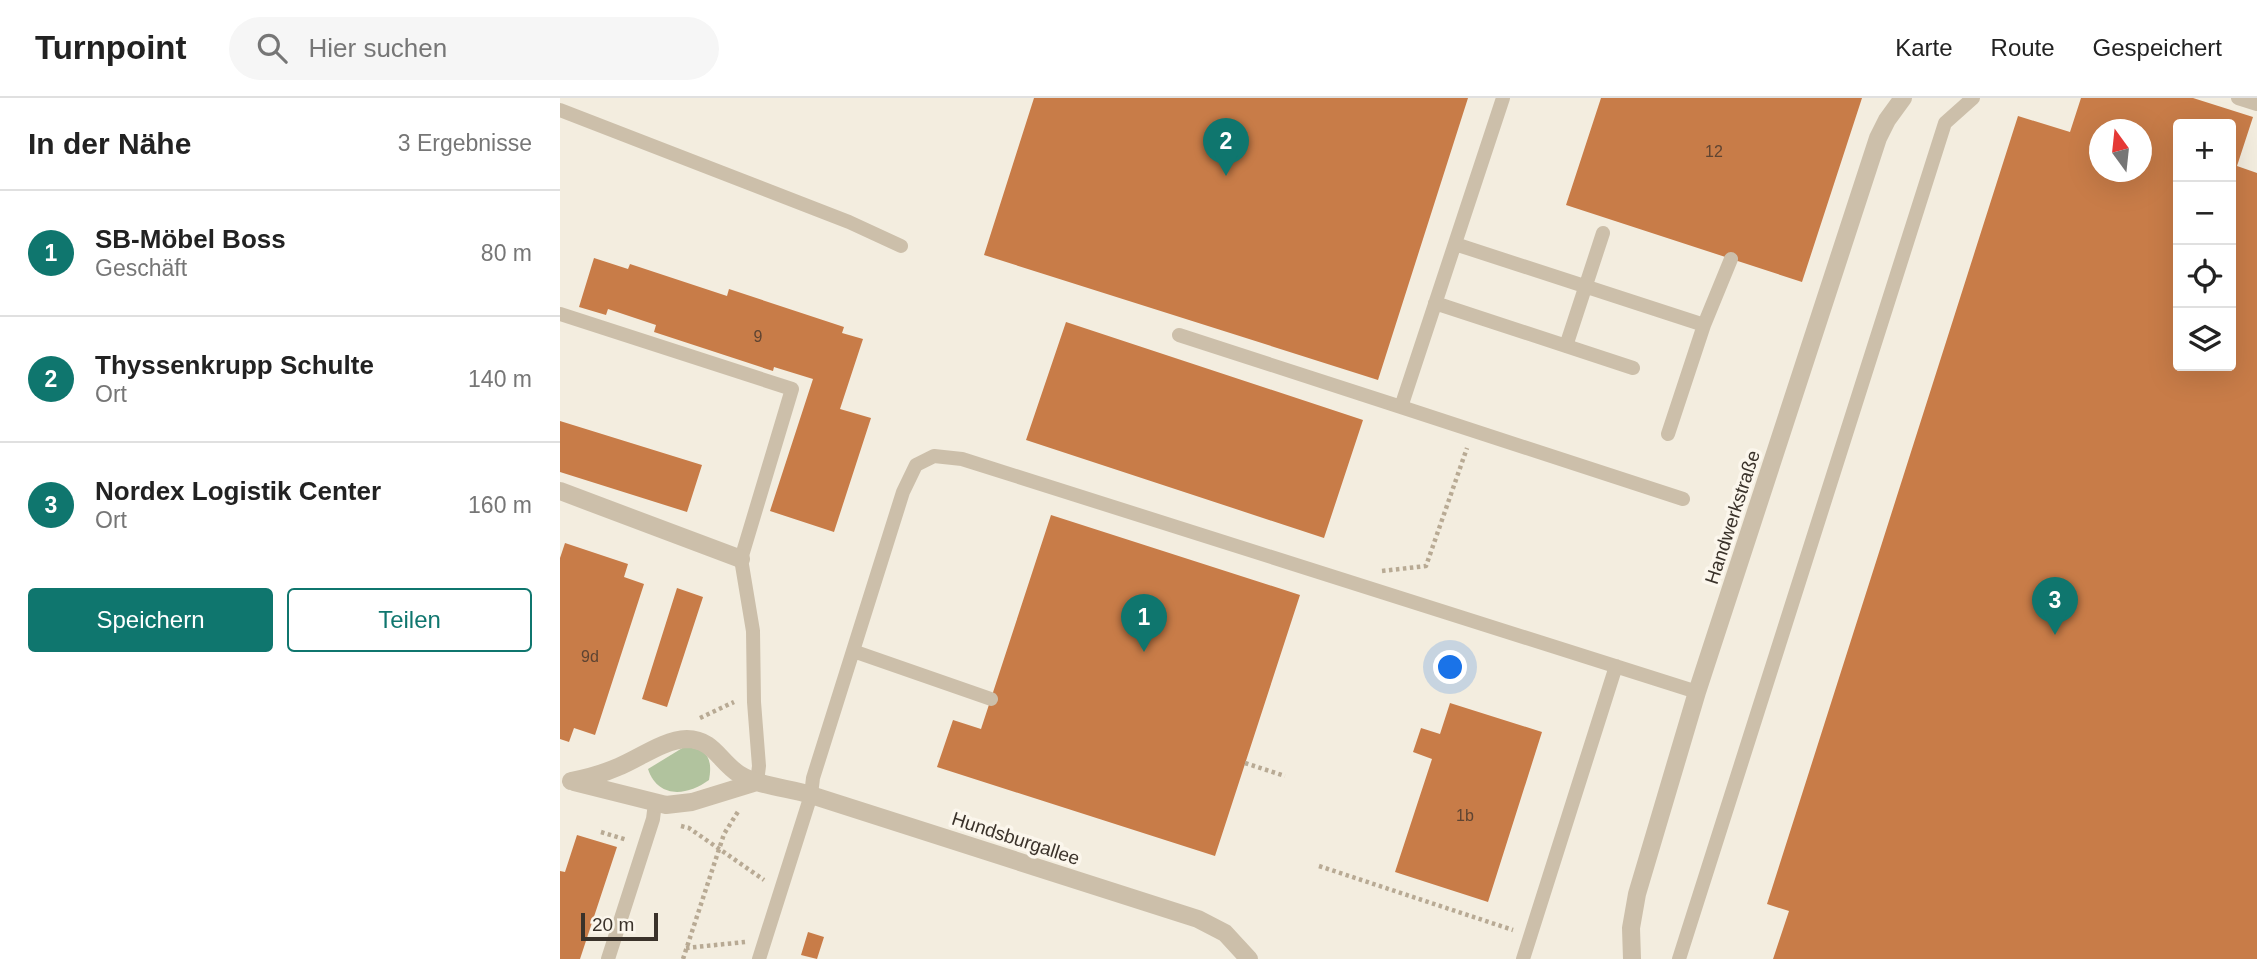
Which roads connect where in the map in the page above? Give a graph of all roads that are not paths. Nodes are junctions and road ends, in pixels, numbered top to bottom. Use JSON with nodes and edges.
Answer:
{"nodes":[{"id":1,"x":1503,"y":98,"type":"edge"},
{"id":2,"x":1903,"y":98,"type":"edge"},
{"id":3,"x":1973,"y":98,"type":"edge"},
{"id":4,"x":2238,"y":98,"type":"edge"},
{"id":5,"x":2257,"y":104,"type":"edge"},
{"id":6,"x":560,"y":110,"type":"edge"},
{"id":7,"x":1603,"y":233,"type":"dead end"},
{"id":8,"x":1455,"y":244,"type":"junction"},
{"id":9,"x":901,"y":246,"type":"dead end"},
{"id":10,"x":1731,"y":259,"type":"dead end"},
{"id":11,"x":1586,"y":287,"type":"junction"},
{"id":12,"x":1435,"y":303,"type":"junction"},
{"id":13,"x":560,"y":314,"type":"edge"},
{"id":14,"x":1704,"y":325,"type":"junction"},
{"id":15,"x":1179,"y":335,"type":"dead end"},
{"id":16,"x":1566,"y":346,"type":"junction"},
{"id":17,"x":1633,"y":368,"type":"dead end"},
{"id":18,"x":1401,"y":407,"type":"junction"},
{"id":19,"x":1668,"y":434,"type":"dead end"},
{"id":20,"x":560,"y":491,"type":"edge"},
{"id":21,"x":1683,"y":499,"type":"dead end"},
{"id":22,"x":741,"y":559,"type":"junction"},
{"id":23,"x":853,"y":651,"type":"junction"},
{"id":24,"x":1616,"y":666,"type":"junction"},
{"id":25,"x":1697,"y":692,"type":"junction"},
{"id":26,"x":991,"y":699,"type":"dead end"},
{"id":27,"x":565,"y":779,"type":"edge"},
{"id":28,"x":757,"y":782,"type":"junction"},
{"id":29,"x":811,"y":794,"type":"junction"},
{"id":30,"x":654,"y":811,"type":"junction"},
{"id":31,"x":608,"y":959,"type":"edge"},
{"id":32,"x":759,"y":959,"type":"edge"},
{"id":33,"x":1249,"y":959,"type":"edge"},
{"id":34,"x":1523,"y":959,"type":"edge"},
{"id":35,"x":1632,"y":959,"type":"edge"},
{"id":36,"x":1679,"y":959,"type":"edge"}],
"edges":[{"from":1,"to":8,"type":"lane"},
{"from":2,"to":25,"type":"street","name":"Handwerkstraße"},
{"from":3,"to":36,"type":"lane"},
{"from":4,"to":5,"type":"lane"},
{"from":6,"to":9,"type":"lane"},
{"from":7,"to":11,"type":"lane"},
{"from":8,"to":11,"type":"lane"},
{"from":8,"to":12,"type":"lane"},
{"from":10,"to":14,"type":"lane"},
{"from":11,"to":14,"type":"lane"},
{"from":11,"to":16,"type":"lane"},
{"from":12,"to":16,"type":"lane"},
{"from":12,"to":18,"type":"lane"},
{"from":13,"to":22,"type":"lane"},
{"from":14,"to":19,"type":"lane"},
{"from":15,"to":18,"type":"lane"},
{"from":16,"to":17,"type":"lane"},
{"from":18,"to":21,"type":"lane"},
{"from":20,"to":22,"type":"street"},
{"from":22,"to":28,"type":"lane"},
{"from":23,"to":24,"type":"lane"},
{"from":23,"to":26,"type":"lane"},
{"from":23,"to":29,"type":"lane"},
{"from":24,"to":25,"type":"lane"},
{"from":24,"to":34,"type":"lane"},
{"from":25,"to":35,"type":"street","name":"Handwerkstraße"},
{"from":27,"to":28,"type":"street","name":"Hundsburgallee"},
{"from":27,"to":30,"type":"street","name":"Hundsburgallee"},
{"from":28,"to":29,"type":"street","name":"Hundsburgallee"},
{"from":28,"to":30,"type":"street","name":"Hundsburgallee"},
{"from":29,"to":32,"type":"lane"},
{"from":29,"to":33,"type":"street","name":"Hundsburgallee"},
{"from":30,"to":31,"type":"lane"}]}
